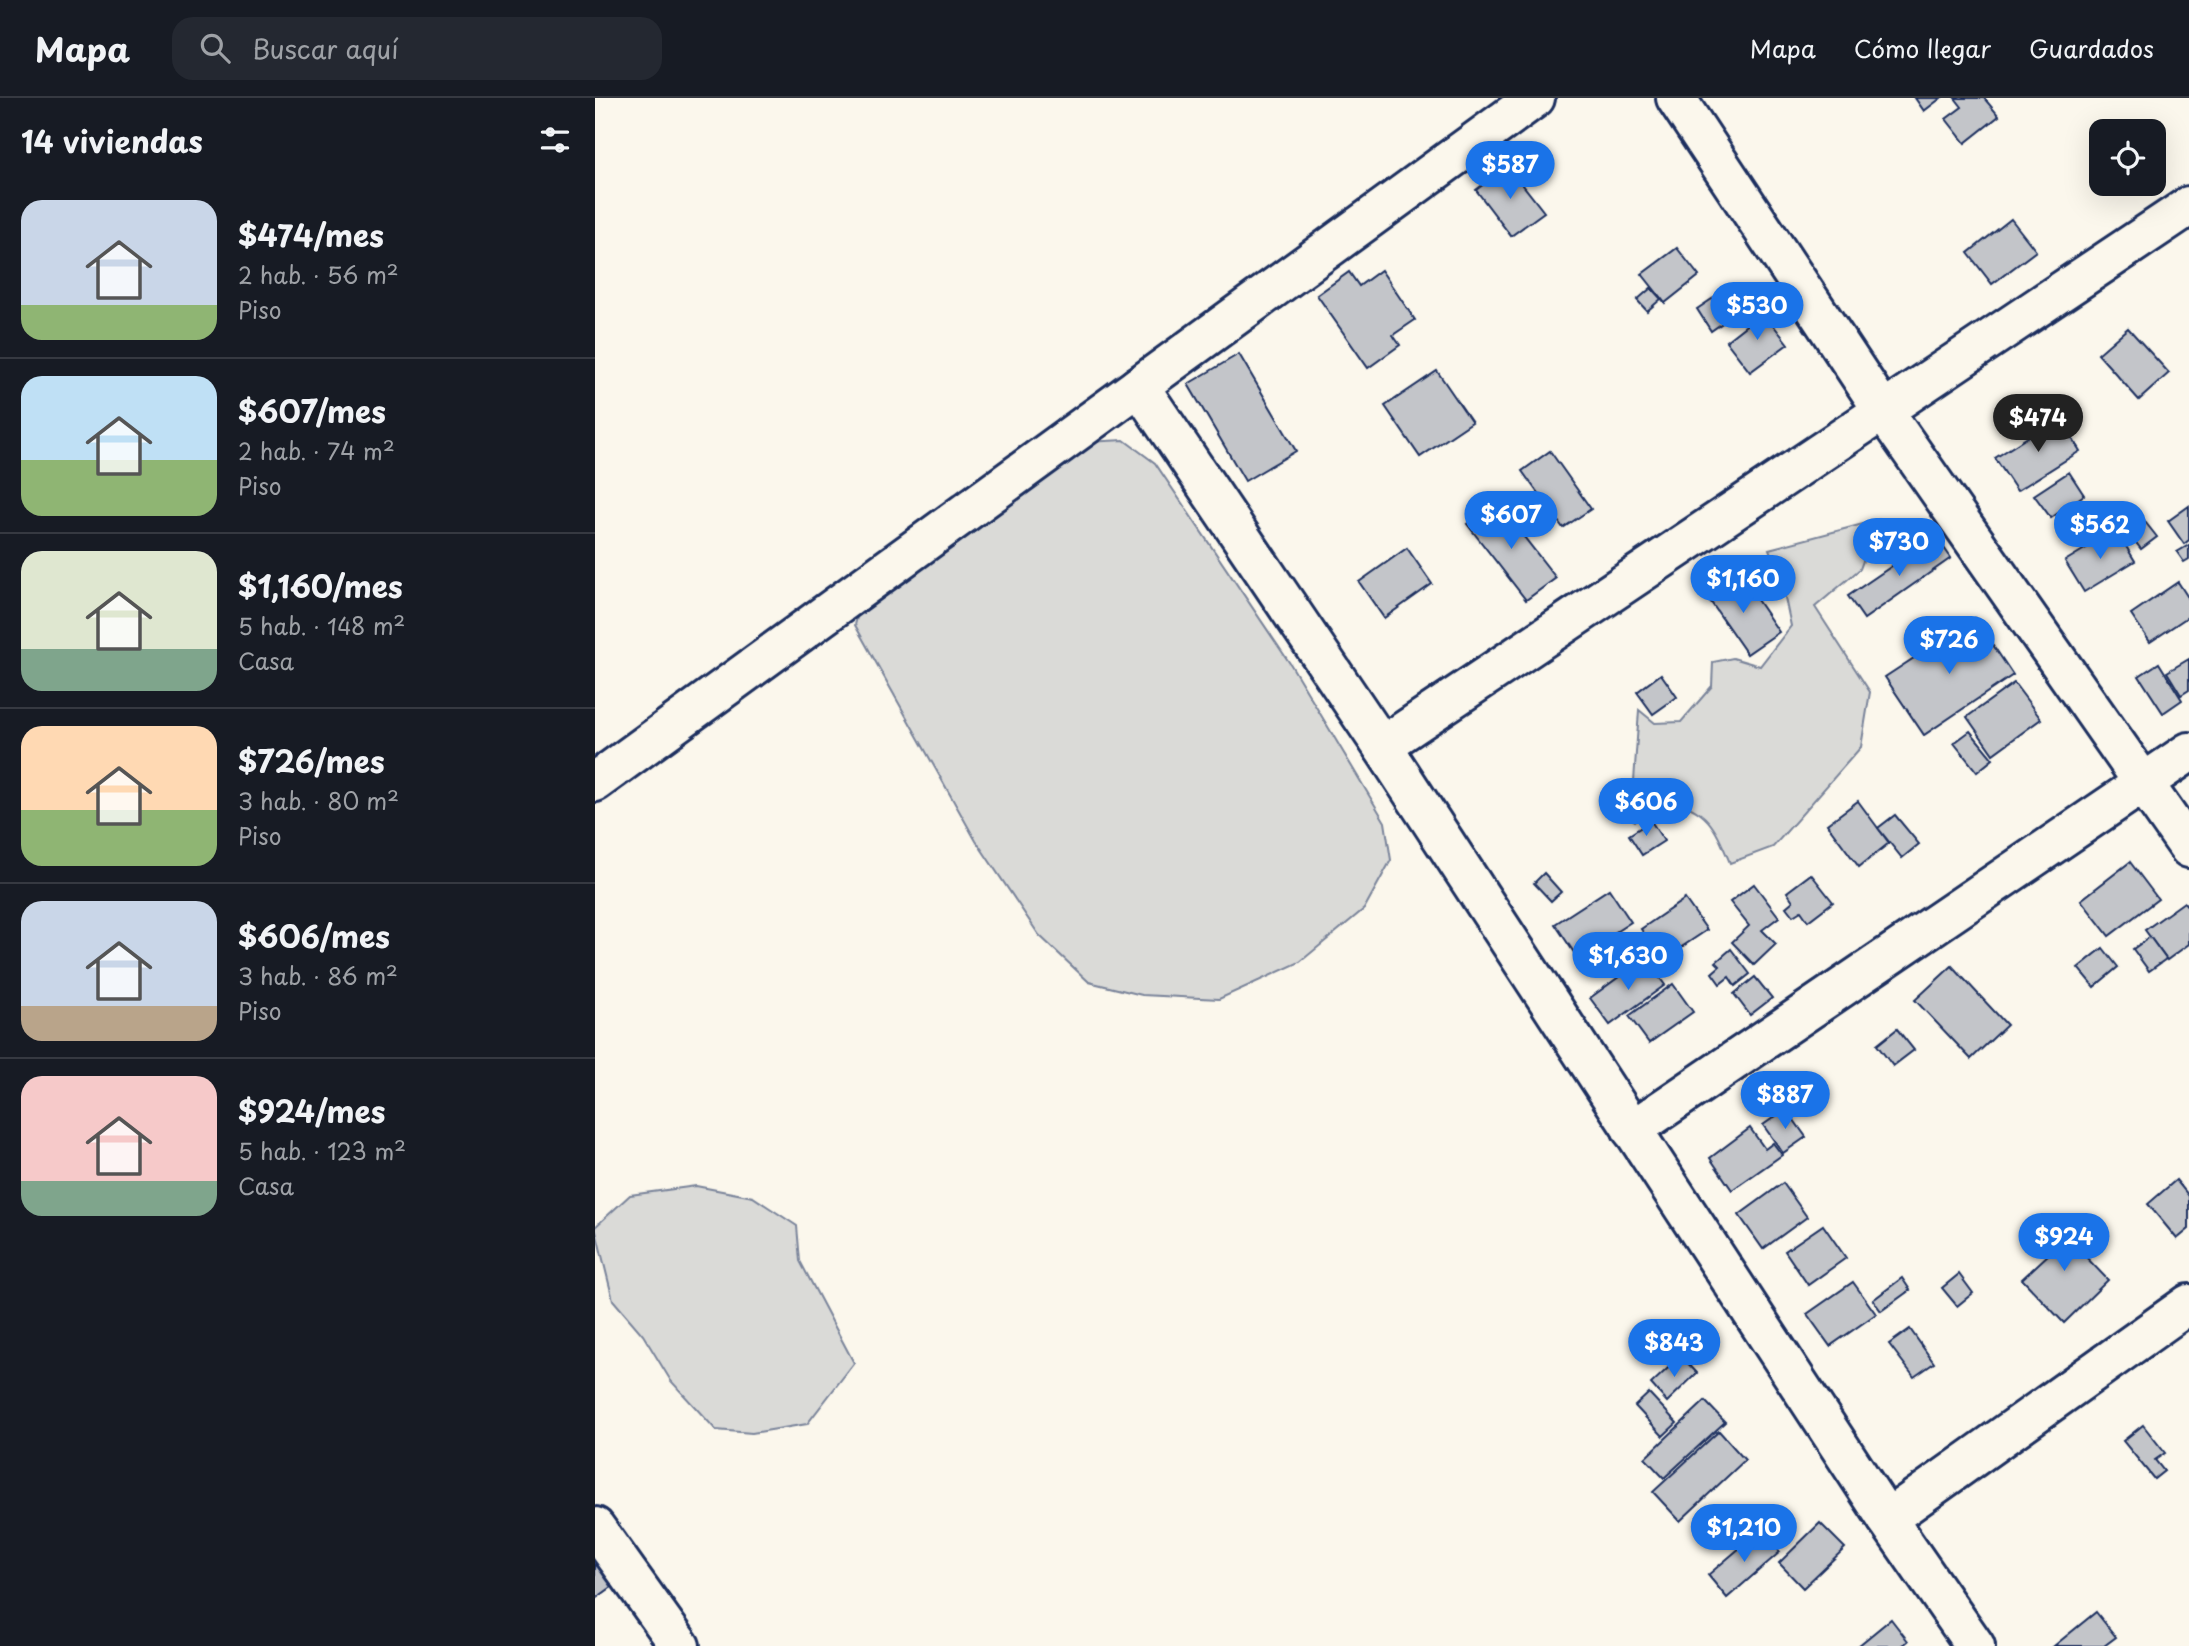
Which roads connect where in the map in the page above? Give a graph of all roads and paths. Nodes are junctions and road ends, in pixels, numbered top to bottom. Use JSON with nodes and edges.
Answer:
{"nodes":[{"id":1,"x":1535,"y":98,"type":"edge"},
{"id":2,"x":1676,"y":98,"type":"edge"},
{"id":3,"x":2189,"y":206,"type":"edge"},
{"id":4,"x":1139,"y":386,"type":"junction"},
{"id":5,"x":1884,"y":412,"type":"junction"},
{"id":6,"x":1382,"y":746,"type":"junction"},
{"id":7,"x":2189,"y":752,"type":"edge"},
{"id":8,"x":595,"y":782,"type":"edge"},
{"id":9,"x":2142,"y":784,"type":"junction"},
{"id":10,"x":2189,"y":848,"type":"edge"},
{"id":11,"x":1632,"y":1130,"type":"junction"},
{"id":12,"x":2189,"y":1304,"type":"edge"},
{"id":13,"x":1887,"y":1519,"type":"junction"},
{"id":14,"x":595,"y":1527,"type":"edge"},
{"id":15,"x":680,"y":1646,"type":"edge"},
{"id":16,"x":1975,"y":1646,"type":"edge"}],
"edges":[{"from":1,"to":4,"type":"street"},
{"from":2,"to":5,"type":"street"},
{"from":3,"to":5,"type":"street"},
{"from":4,"to":6,"type":"street"},
{"from":4,"to":8,"type":"street"},
{"from":5,"to":6,"type":"street"},
{"from":5,"to":9,"type":"street"},
{"from":6,"to":11,"type":"street"},
{"from":7,"to":9,"type":"street"},
{"from":9,"to":10,"type":"street"},
{"from":9,"to":11,"type":"street"},
{"from":11,"to":13,"type":"street"},
{"from":12,"to":13,"type":"street"},
{"from":13,"to":16,"type":"street"},
{"from":14,"to":15,"type":"street"}]}
